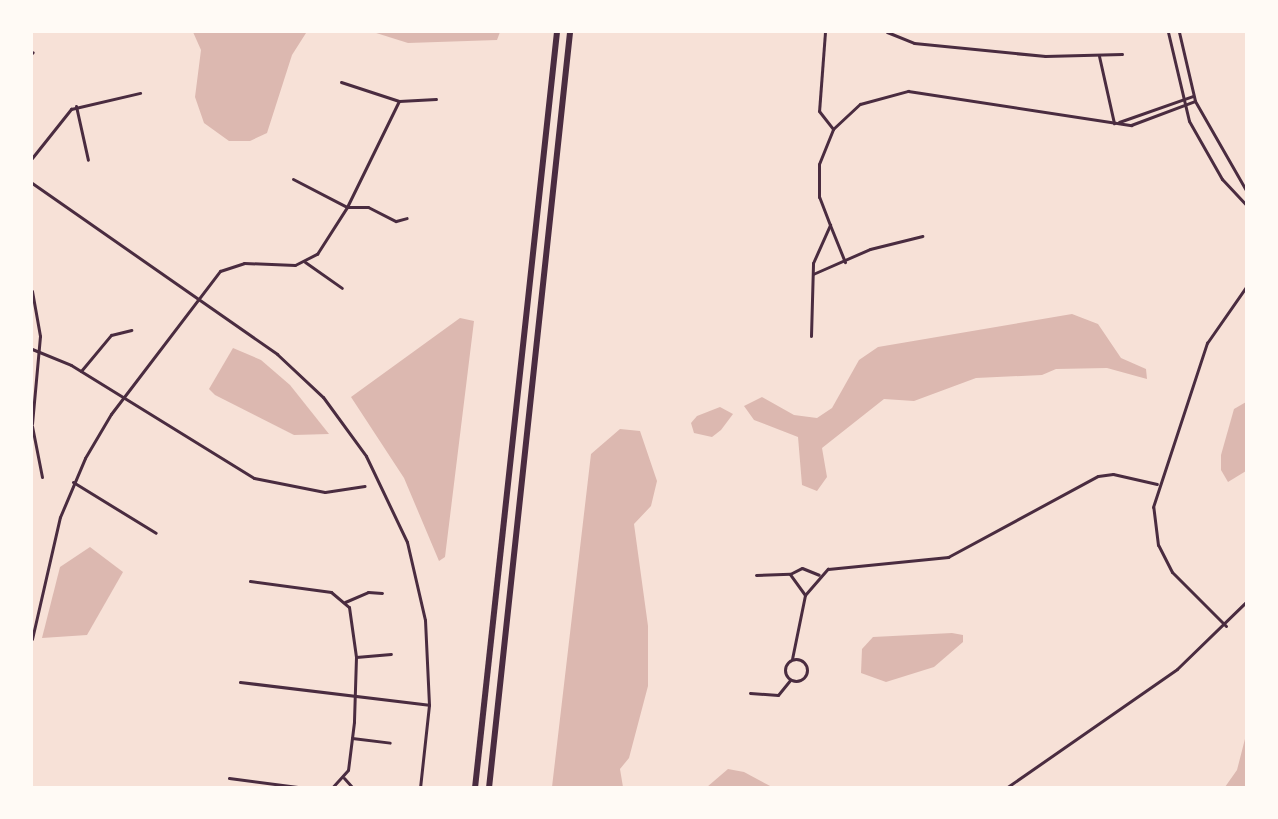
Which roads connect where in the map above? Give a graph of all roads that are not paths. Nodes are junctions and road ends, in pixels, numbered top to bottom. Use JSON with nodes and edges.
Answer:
{"nodes":[{"id":1,"x":557,"y":32,"type":"edge"},
{"id":2,"x":570,"y":32,"type":"edge"},
{"id":3,"x":825,"y":32,"type":"edge"},
{"id":4,"x":887,"y":32,"type":"edge"},
{"id":5,"x":1167,"y":32,"type":"edge"},
{"id":6,"x":1179,"y":32,"type":"edge"},
{"id":7,"x":1122,"y":54,"type":"dead end"},
{"id":8,"x":1099,"y":56,"type":"junction"},
{"id":9,"x":341,"y":82,"type":"dead end"},
{"id":10,"x":140,"y":93,"type":"dead end"},
{"id":11,"x":1193,"y":96,"type":"junction"},
{"id":12,"x":436,"y":99,"type":"dead end"},
{"id":13,"x":1181,"y":99,"type":"junction"},
{"id":14,"x":399,"y":101,"type":"junction"},
{"id":15,"x":1195,"y":101,"type":"junction"},
{"id":16,"x":76,"y":106,"type":"junction"},
{"id":17,"x":1183,"y":108,"type":"junction"},
{"id":18,"x":1116,"y":123,"type":"junction"},
{"id":19,"x":833,"y":129,"type":"junction"},
{"id":20,"x":32,"y":158,"type":"edge"},
{"id":21,"x":88,"y":160,"type":"dead end"},
{"id":22,"x":293,"y":179,"type":"dead end"},
{"id":23,"x":32,"y":183,"type":"edge"},
{"id":24,"x":1246,"y":190,"type":"edge"},
{"id":25,"x":1246,"y":206,"type":"edge"},
{"id":26,"x":348,"y":207,"type":"junction"},
{"id":27,"x":407,"y":218,"type":"dead end"},
{"id":28,"x":830,"y":225,"type":"junction"},
{"id":29,"x":922,"y":236,"type":"dead end"},
{"id":30,"x":305,"y":262,"type":"junction"},
{"id":31,"x":845,"y":262,"type":"junction"},
{"id":32,"x":813,"y":274,"type":"junction"},
{"id":33,"x":1246,"y":287,"type":"edge"},
{"id":34,"x":342,"y":288,"type":"dead end"},
{"id":35,"x":32,"y":291,"type":"edge"},
{"id":36,"x":198,"y":297,"type":"junction"},
{"id":37,"x":131,"y":330,"type":"dead end"},
{"id":38,"x":811,"y":336,"type":"dead end"},
{"id":39,"x":32,"y":349,"type":"edge"},
{"id":40,"x":37,"y":350,"type":"junction"},
{"id":41,"x":81,"y":371,"type":"junction"},
{"id":42,"x":124,"y":398,"type":"junction"},
{"id":43,"x":32,"y":425,"type":"edge"},
{"id":44,"x":42,"y":477,"type":"dead end"},
{"id":45,"x":73,"y":482,"type":"junction"},
{"id":46,"x":1157,"y":484,"type":"junction"},
{"id":47,"x":365,"y":486,"type":"dead end"},
{"id":48,"x":156,"y":533,"type":"dead end"},
{"id":49,"x":790,"y":574,"type":"junction"},
{"id":50,"x":756,"y":575,"type":"dead end"},
{"id":51,"x":819,"y":575,"type":"junction"},
{"id":52,"x":250,"y":581,"type":"dead end"},
{"id":53,"x":382,"y":593,"type":"dead end"},
{"id":54,"x":805,"y":595,"type":"junction"},
{"id":55,"x":345,"y":602,"type":"junction"},
{"id":56,"x":1246,"y":602,"type":"edge"},
{"id":57,"x":1226,"y":626,"type":"junction"},
{"id":58,"x":32,"y":639,"type":"edge"},
{"id":59,"x":391,"y":654,"type":"dead end"},
{"id":60,"x":356,"y":657,"type":"junction"},
{"id":61,"x":792,"y":660,"type":"junction"},
{"id":62,"x":790,"y":680,"type":"junction"},
{"id":63,"x":240,"y":682,"type":"dead end"},
{"id":64,"x":750,"y":693,"type":"dead end"},
{"id":65,"x":356,"y":696,"type":"junction"},
{"id":66,"x":429,"y":705,"type":"junction"},
{"id":67,"x":352,"y":738,"type":"junction"},
{"id":68,"x":390,"y":743,"type":"dead end"},
{"id":69,"x":229,"y":778,"type":"dead end"},
{"id":70,"x":344,"y":778,"type":"junction"},
{"id":71,"x":305,"y":788,"type":"edge"},
{"id":72,"x":332,"y":788,"type":"edge"},
{"id":73,"x":353,"y":788,"type":"edge"},
{"id":74,"x":420,"y":788,"type":"edge"},
{"id":75,"x":475,"y":788,"type":"edge"},
{"id":76,"x":489,"y":788,"type":"edge"},
{"id":77,"x":1006,"y":788,"type":"edge"}],
"edges":[{"from":1,"to":75,"type":"highway"},
{"from":2,"to":76,"type":"highway"},
{"from":3,"to":19,"type":"street"},
{"from":4,"to":8,"type":"street"},
{"from":5,"to":13,"type":"street"},
{"from":6,"to":11,"type":"street"},
{"from":7,"to":8,"type":"street"},
{"from":8,"to":18,"type":"street"},
{"from":9,"to":14,"type":"street"},
{"from":10,"to":16,"type":"street"},
{"from":11,"to":13,"type":"street"},
{"from":11,"to":15,"type":"street"},
{"from":12,"to":14,"type":"street"},
{"from":13,"to":17,"type":"street"},
{"from":13,"to":18,"type":"street"},
{"from":14,"to":26,"type":"street"},
{"from":15,"to":17,"type":"street"},
{"from":15,"to":24,"type":"street"},
{"from":16,"to":20,"type":"street"},
{"from":16,"to":21,"type":"street"},
{"from":17,"to":18,"type":"street"},
{"from":17,"to":25,"type":"street"},
{"from":18,"to":19,"type":"street"},
{"from":19,"to":28,"type":"street"},
{"from":22,"to":26,"type":"street"},
{"from":23,"to":36,"type":"street"},
{"from":26,"to":27,"type":"street"},
{"from":26,"to":30,"type":"street"},
{"from":28,"to":31,"type":"street"},
{"from":28,"to":32,"type":"street"},
{"from":29,"to":31,"type":"street"},
{"from":30,"to":34,"type":"street"},
{"from":30,"to":36,"type":"street"},
{"from":31,"to":32,"type":"street"},
{"from":32,"to":38,"type":"street"},
{"from":33,"to":46,"type":"street"},
{"from":35,"to":40,"type":"street"},
{"from":36,"to":42,"type":"street"},
{"from":36,"to":66,"type":"street"},
{"from":37,"to":41,"type":"street"},
{"from":39,"to":40,"type":"street"},
{"from":40,"to":41,"type":"street"},
{"from":40,"to":43,"type":"street"},
{"from":41,"to":42,"type":"street"},
{"from":42,"to":45,"type":"street"},
{"from":42,"to":47,"type":"street"},
{"from":43,"to":44,"type":"street"},
{"from":45,"to":48,"type":"street"},
{"from":45,"to":58,"type":"street"},
{"from":46,"to":51,"type":"street"},
{"from":46,"to":57,"type":"street"},
{"from":49,"to":50,"type":"street"},
{"from":49,"to":51,"type":"street"},
{"from":49,"to":54,"type":"street"},
{"from":51,"to":54,"type":"street"},
{"from":52,"to":55,"type":"street"},
{"from":53,"to":55,"type":"street"},
{"from":54,"to":61,"type":"street"},
{"from":55,"to":60,"type":"street"},
{"from":56,"to":57,"type":"street"},
{"from":57,"to":77,"type":"street"},
{"from":59,"to":60,"type":"street"},
{"from":60,"to":65,"type":"street"},
{"from":61,"to":62,"type":"street"},
{"from":61,"to":62,"type":"street"},
{"from":62,"to":64,"type":"street"},
{"from":63,"to":65,"type":"street"},
{"from":65,"to":66,"type":"street"},
{"from":65,"to":67,"type":"street"},
{"from":66,"to":74,"type":"street"},
{"from":67,"to":68,"type":"street"},
{"from":67,"to":70,"type":"street"},
{"from":69,"to":71,"type":"street"},
{"from":70,"to":72,"type":"street"},
{"from":70,"to":73,"type":"street"}]}
